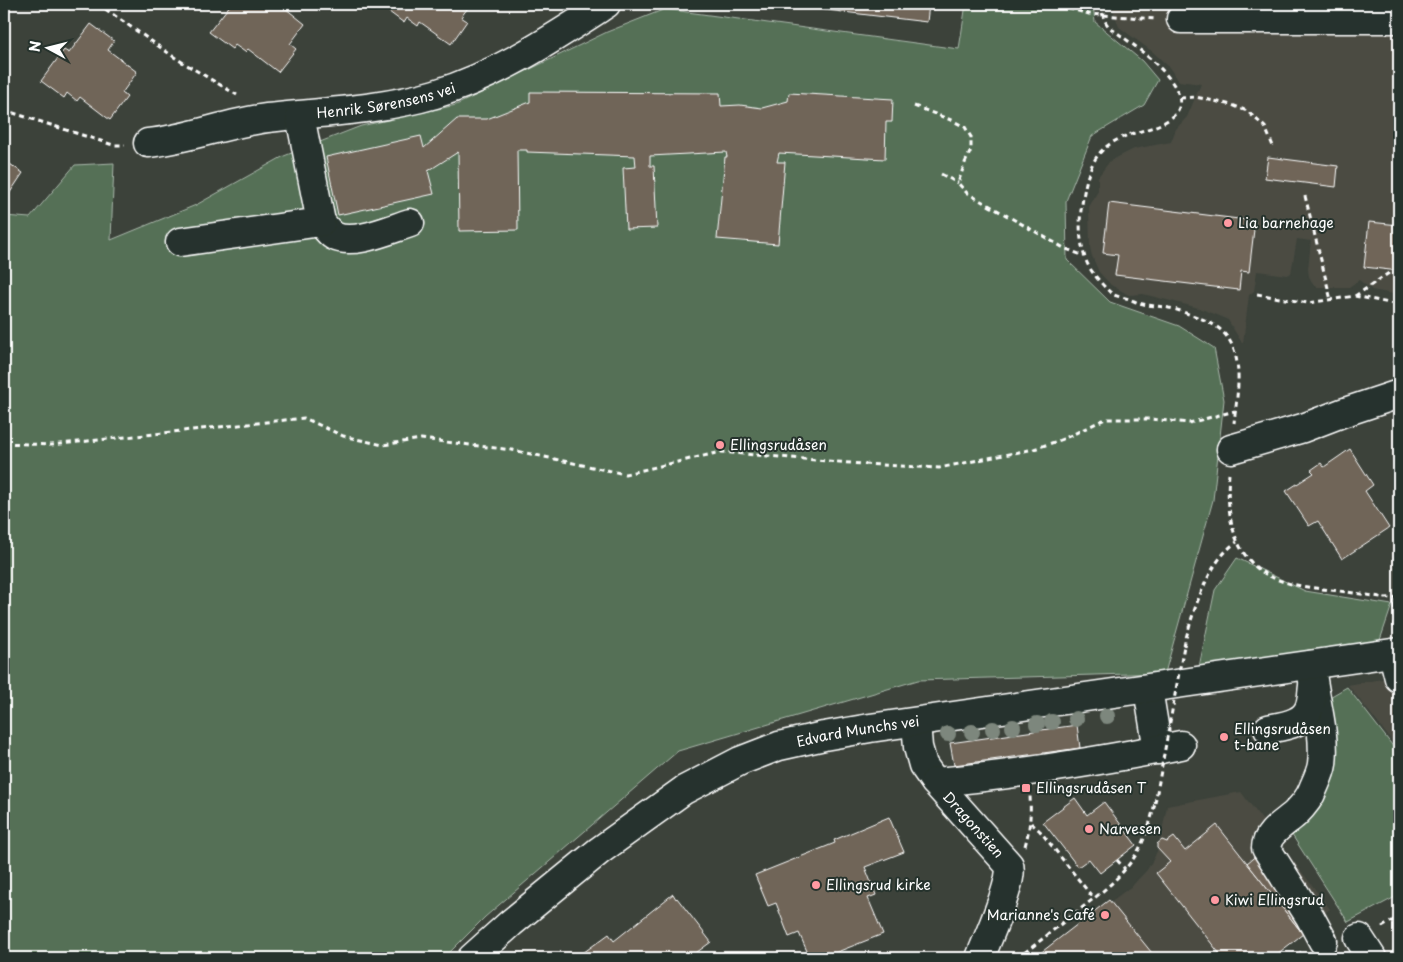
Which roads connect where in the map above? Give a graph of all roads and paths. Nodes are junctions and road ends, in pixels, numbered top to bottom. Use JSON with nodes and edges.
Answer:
{"nodes":[{"id":1,"x":98,"y":4,"type":"edge"},
{"id":2,"x":606,"y":4,"type":"edge"},
{"id":3,"x":1051,"y":4,"type":"edge"},
{"id":4,"x":1101,"y":4,"type":"edge"},
{"id":5,"x":1102,"y":14,"type":"junction"},
{"id":6,"x":1181,"y":19,"type":"joint"},
{"id":7,"x":1399,"y":19,"type":"edge"},
{"id":8,"x":237,"y":95,"type":"dead end"},
{"id":9,"x":1180,"y":98,"type":"junction"},
{"id":10,"x":914,"y":106,"type":"dead end"},
{"id":11,"x":4,"y":110,"type":"edge"},
{"id":12,"x":300,"y":116,"type":"junction"},
{"id":13,"x":148,"y":143,"type":"joint"},
{"id":14,"x":1273,"y":146,"type":"dead end"},
{"id":15,"x":941,"y":174,"type":"dead end"},
{"id":16,"x":958,"y":183,"type":"junction"},
{"id":17,"x":1305,"y":196,"type":"dead end"},
{"id":18,"x":321,"y":222,"type":"junction"},
{"id":19,"x":410,"y":223,"type":"dead end"},
{"id":20,"x":180,"y":242,"type":"dead end"},
{"id":21,"x":1084,"y":256,"type":"junction"},
{"id":22,"x":1399,"y":274,"type":"edge"},
{"id":23,"x":1257,"y":294,"type":"dead end"},
{"id":24,"x":1355,"y":296,"type":"junction"},
{"id":25,"x":1331,"y":300,"type":"junction"},
{"id":26,"x":1399,"y":306,"type":"edge"},
{"id":27,"x":1399,"y":394,"type":"edge"},
{"id":28,"x":1235,"y":411,"type":"junction"},
{"id":29,"x":4,"y":443,"type":"edge"},
{"id":30,"x":1231,"y":449,"type":"junction"},
{"id":31,"x":1237,"y":542,"type":"junction"},
{"id":32,"x":1399,"y":597,"type":"edge"},
{"id":33,"x":1397,"y":661,"type":"edge"},
{"id":34,"x":1312,"y":675,"type":"junction"},
{"id":35,"x":1148,"y":689,"type":"junction"},
{"id":36,"x":916,"y":722,"type":"junction"},
{"id":37,"x":1268,"y":729,"type":"dead end"},
{"id":38,"x":935,"y":782,"type":"junction"},
{"id":39,"x":1030,"y":790,"type":"dead end"},
{"id":40,"x":1031,"y":823,"type":"junction"},
{"id":41,"x":1117,"y":860,"type":"dead end"},
{"id":42,"x":1011,"y":869,"type":"junction"},
{"id":43,"x":1125,"y":869,"type":"junction"},
{"id":44,"x":1094,"y":898,"type":"junction"},
{"id":45,"x":1323,"y":941,"type":"dead end"},
{"id":46,"x":472,"y":958,"type":"edge"},
{"id":47,"x":980,"y":958,"type":"edge"},
{"id":48,"x":1017,"y":958,"type":"edge"}],
"edges":[{"from":1,"to":8,"type":"path"},
{"from":2,"to":12,"type":"street","name":"Henrik Sørensens vei"},
{"from":3,"to":5,"type":"path"},
{"from":4,"to":5,"type":"path"},
{"from":5,"to":6,"type":"path"},
{"from":5,"to":9,"type":"path"},
{"from":6,"to":7,"type":"street"},
{"from":9,"to":14,"type":"path"},
{"from":9,"to":21,"type":"path"},
{"from":10,"to":16,"type":"path"},
{"from":11,"to":13,"type":"path"},
{"from":12,"to":13,"type":"street","name":"Henrik Sørensens vei"},
{"from":12,"to":18,"type":"street"},
{"from":15,"to":16,"type":"path"},
{"from":16,"to":21,"type":"path"},
{"from":17,"to":25,"type":"path"},
{"from":18,"to":19,"type":"street"},
{"from":18,"to":20,"type":"street"},
{"from":21,"to":28,"type":"path"},
{"from":22,"to":24,"type":"path"},
{"from":23,"to":25,"type":"path"},
{"from":24,"to":25,"type":"path"},
{"from":24,"to":26,"type":"path"},
{"from":27,"to":30,"type":"street"},
{"from":28,"to":29,"type":"path"},
{"from":28,"to":30,"type":"path"},
{"from":30,"to":31,"type":"path"},
{"from":31,"to":32,"type":"path"},
{"from":31,"to":43,"type":"path","bridge":true},
{"from":33,"to":34,"type":"street","name":"Edvard Munchs vei"},
{"from":34,"to":35,"type":"street","name":"Edvard Munchs vei"},
{"from":34,"to":37,"type":"street"},
{"from":34,"to":45,"type":"street"},
{"from":35,"to":36,"type":"street","name":"Edvard Munchs vei"},
{"from":35,"to":38,"type":"street"},
{"from":36,"to":38,"type":"street","name":"Dragonstien"},
{"from":36,"to":46,"type":"street","name":"Edvard Munchs vei"},
{"from":38,"to":42,"type":"street","name":"Dragonstien"},
{"from":39,"to":40,"type":"path"},
{"from":40,"to":42,"type":"path"},
{"from":40,"to":44,"type":"path"},
{"from":41,"to":43,"type":"path"},
{"from":42,"to":47,"type":"street","name":"Dragonstien"},
{"from":43,"to":44,"type":"path"},
{"from":44,"to":48,"type":"path"}]}
